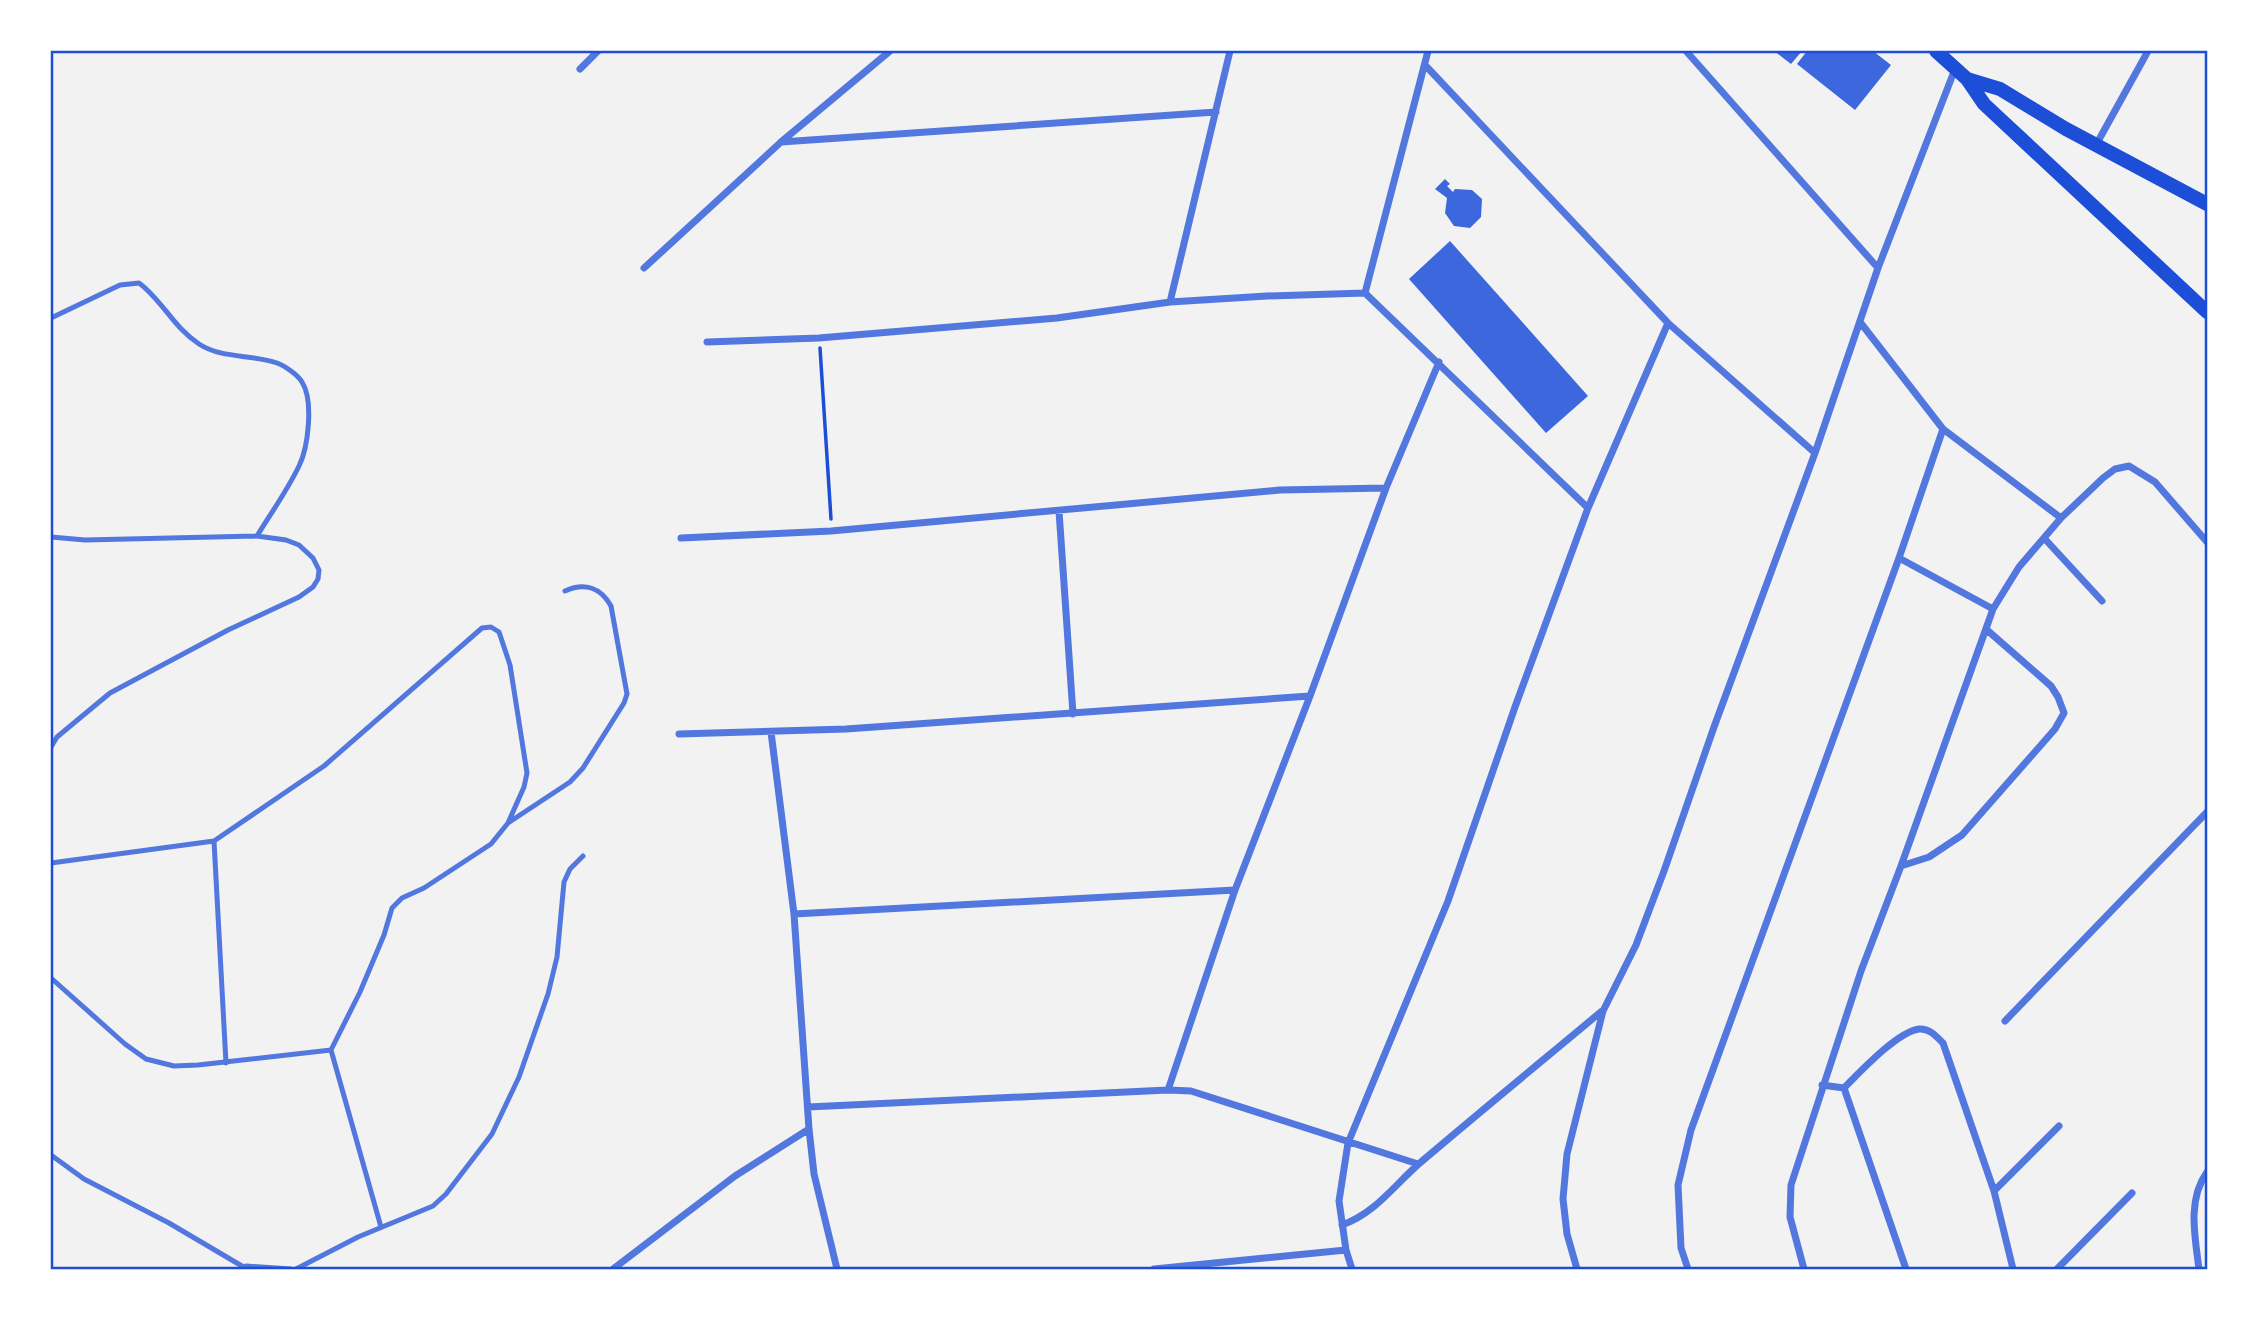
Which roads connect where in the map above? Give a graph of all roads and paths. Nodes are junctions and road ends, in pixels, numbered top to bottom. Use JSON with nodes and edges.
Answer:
{"nodes":[{"id":1,"x":598,"y":51,"type":"edge"},
{"id":2,"x":890,"y":51,"type":"edge"},
{"id":3,"x":1230,"y":51,"type":"edge"},
{"id":4,"x":1428,"y":51,"type":"edge"},
{"id":5,"x":1686,"y":51,"type":"edge"},
{"id":6,"x":1936,"y":51,"type":"edge"},
{"id":7,"x":2148,"y":51,"type":"edge"},
{"id":8,"x":1425,"y":65,"type":"junction"},
{"id":9,"x":580,"y":69,"type":"dead end"},
{"id":10,"x":1961,"y":74,"type":"junction"},
{"id":11,"x":1216,"y":112,"type":"junction"},
{"id":12,"x":781,"y":142,"type":"junction"},
{"id":13,"x":2096,"y":145,"type":"junction"},
{"id":14,"x":2207,"y":204,"type":"edge"},
{"id":15,"x":644,"y":268,"type":"dead end"},
{"id":16,"x":1878,"y":268,"type":"junction"},
{"id":17,"x":1365,"y":293,"type":"junction"},
{"id":18,"x":1170,"y":302,"type":"junction"},
{"id":19,"x":2207,"y":312,"type":"edge"},
{"id":20,"x":51,"y":318,"type":"edge"},
{"id":21,"x":1860,"y":321,"type":"junction"},
{"id":22,"x":1668,"y":323,"type":"junction"},
{"id":23,"x":819,"y":338,"type":"junction"},
{"id":24,"x":707,"y":342,"type":"dead end"},
{"id":25,"x":1439,"y":362,"type":"junction"},
{"id":26,"x":1943,"y":429,"type":"junction"},
{"id":27,"x":1815,"y":453,"type":"junction"},
{"id":28,"x":1386,"y":488,"type":"junction"},
{"id":29,"x":1588,"y":508,"type":"junction"},
{"id":30,"x":1059,"y":511,"type":"junction"},
{"id":31,"x":2061,"y":519,"type":"junction"},
{"id":32,"x":831,"y":531,"type":"junction"},
{"id":33,"x":257,"y":536,"type":"junction"},
{"id":34,"x":51,"y":537,"type":"edge"},
{"id":35,"x":681,"y":538,"type":"dead end"},
{"id":36,"x":2044,"y":538,"type":"junction"},
{"id":37,"x":2207,"y":542,"type":"edge"},
{"id":38,"x":1899,"y":558,"type":"junction"},
{"id":39,"x":565,"y":591,"type":"dead end"},
{"id":40,"x":2102,"y":601,"type":"dead end"},
{"id":41,"x":1993,"y":609,"type":"junction"},
{"id":42,"x":1987,"y":630,"type":"junction"},
{"id":43,"x":1310,"y":696,"type":"junction"},
{"id":44,"x":1073,"y":714,"type":"junction"},
{"id":45,"x":771,"y":732,"type":"junction"},
{"id":46,"x":51,"y":733,"type":"edge"},
{"id":47,"x":679,"y":734,"type":"dead end"},
{"id":48,"x":57,"y":737,"type":"junction"},
{"id":49,"x":51,"y":747,"type":"edge"},
{"id":50,"x":2207,"y":812,"type":"edge"},
{"id":51,"x":508,"y":823,"type":"junction"},
{"id":52,"x":214,"y":841,"type":"junction"},
{"id":53,"x":583,"y":856,"type":"dead end"},
{"id":54,"x":51,"y":863,"type":"edge"},
{"id":55,"x":1901,"y":866,"type":"junction"},
{"id":56,"x":1235,"y":890,"type":"junction"},
{"id":57,"x":794,"y":914,"type":"junction"},
{"id":58,"x":51,"y":978,"type":"edge"},
{"id":59,"x":1603,"y":1011,"type":"junction"},
{"id":60,"x":2005,"y":1021,"type":"dead end"},
{"id":61,"x":331,"y":1050,"type":"junction"},
{"id":62,"x":226,"y":1063,"type":"junction"},
{"id":63,"x":1822,"y":1085,"type":"junction"},
{"id":64,"x":1844,"y":1088,"type":"junction"},
{"id":65,"x":1168,"y":1090,"type":"junction"},
{"id":66,"x":808,"y":1107,"type":"junction"},
{"id":67,"x":2059,"y":1126,"type":"dead end"},
{"id":68,"x":809,"y":1129,"type":"junction"},
{"id":69,"x":1348,"y":1143,"type":"junction"},
{"id":70,"x":51,"y":1155,"type":"edge"},
{"id":71,"x":1418,"y":1164,"type":"junction"},
{"id":72,"x":2207,"y":1172,"type":"edge"},
{"id":73,"x":2204,"y":1183,"type":"edge"},
{"id":74,"x":1994,"y":1191,"type":"junction"},
{"id":75,"x":2132,"y":1194,"type":"dead end"},
{"id":76,"x":1342,"y":1224,"type":"junction"},
{"id":77,"x":381,"y":1227,"type":"junction"},
{"id":78,"x":1346,"y":1250,"type":"junction"},
{"id":79,"x":1205,"y":1266,"type":"edge"},
{"id":80,"x":245,"y":1268,"type":"edge"},
{"id":81,"x":294,"y":1269,"type":"edge"},
{"id":82,"x":613,"y":1269,"type":"edge"},
{"id":83,"x":837,"y":1269,"type":"edge"},
{"id":84,"x":1154,"y":1269,"type":"edge"},
{"id":85,"x":1352,"y":1269,"type":"edge"},
{"id":86,"x":1577,"y":1269,"type":"edge"},
{"id":87,"x":1688,"y":1269,"type":"edge"},
{"id":88,"x":1804,"y":1269,"type":"edge"},
{"id":89,"x":1906,"y":1269,"type":"edge"},
{"id":90,"x":2013,"y":1269,"type":"edge"},
{"id":91,"x":2057,"y":1269,"type":"edge"},
{"id":92,"x":2199,"y":1269,"type":"edge"}],
"edges":[{"from":1,"to":9,"type":"street"},
{"from":2,"to":12,"type":"street"},
{"from":3,"to":11,"type":"street"},
{"from":4,"to":8,"type":"street"},
{"from":5,"to":16,"type":"street"},
{"from":6,"to":10,"type":"main road"},
{"from":7,"to":13,"type":"street"},
{"from":8,"to":17,"type":"street"},
{"from":8,"to":22,"type":"street"},
{"from":10,"to":13,"type":"main road"},
{"from":10,"to":16,"type":"street"},
{"from":10,"to":19,"type":"main road"},
{"from":11,"to":12,"type":"street"},
{"from":11,"to":18,"type":"street"},
{"from":12,"to":15,"type":"street"},
{"from":13,"to":14,"type":"main road"},
{"from":16,"to":21,"type":"street"},
{"from":17,"to":18,"type":"street"},
{"from":17,"to":25,"type":"street"},
{"from":18,"to":23,"type":"street"},
{"from":20,"to":33,"type":"lane"},
{"from":21,"to":26,"type":"street"},
{"from":21,"to":27,"type":"street"},
{"from":22,"to":27,"type":"street"},
{"from":22,"to":29,"type":"street"},
{"from":23,"to":24,"type":"street"},
{"from":23,"to":32,"type":"path"},
{"from":25,"to":28,"type":"street"},
{"from":25,"to":29,"type":"street"},
{"from":26,"to":31,"type":"street"},
{"from":26,"to":38,"type":"street"},
{"from":27,"to":59,"type":"street"},
{"from":28,"to":30,"type":"street"},
{"from":28,"to":43,"type":"street"},
{"from":29,"to":69,"type":"street"},
{"from":30,"to":32,"type":"street"},
{"from":30,"to":44,"type":"street"},
{"from":31,"to":36,"type":"street"},
{"from":31,"to":37,"type":"street"},
{"from":32,"to":35,"type":"street"},
{"from":33,"to":34,"type":"lane"},
{"from":33,"to":48,"type":"lane"},
{"from":36,"to":40,"type":"street"},
{"from":36,"to":41,"type":"street"},
{"from":38,"to":41,"type":"street"},
{"from":38,"to":87,"type":"street"},
{"from":39,"to":51,"type":"lane"},
{"from":41,"to":42,"type":"street"},
{"from":42,"to":55,"type":"street"},
{"from":42,"to":55,"type":"street"},
{"from":43,"to":44,"type":"street"},
{"from":43,"to":56,"type":"street"},
{"from":44,"to":45,"type":"street"},
{"from":45,"to":47,"type":"street"},
{"from":45,"to":57,"type":"street"},
{"from":46,"to":48,"type":"lane"},
{"from":48,"to":49,"type":"lane"},
{"from":50,"to":60,"type":"street"},
{"from":51,"to":52,"type":"lane"},
{"from":51,"to":61,"type":"lane"},
{"from":52,"to":54,"type":"lane"},
{"from":52,"to":62,"type":"lane"},
{"from":53,"to":77,"type":"lane"},
{"from":55,"to":63,"type":"street"},
{"from":56,"to":57,"type":"street"},
{"from":56,"to":65,"type":"street"},
{"from":57,"to":66,"type":"street"},
{"from":58,"to":62,"type":"lane"},
{"from":59,"to":71,"type":"street"},
{"from":59,"to":86,"type":"street"},
{"from":61,"to":62,"type":"lane"},
{"from":61,"to":77,"type":"lane"},
{"from":63,"to":64,"type":"street"},
{"from":63,"to":88,"type":"street"},
{"from":64,"to":74,"type":"street"},
{"from":64,"to":89,"type":"street"},
{"from":65,"to":66,"type":"street"},
{"from":65,"to":69,"type":"street"},
{"from":66,"to":68,"type":"street"},
{"from":67,"to":74,"type":"street"},
{"from":68,"to":82,"type":"street"},
{"from":68,"to":83,"type":"street"},
{"from":69,"to":71,"type":"street"},
{"from":69,"to":76,"type":"street"},
{"from":70,"to":80,"type":"lane"},
{"from":71,"to":76,"type":"street"},
{"from":72,"to":73,"type":"street"},
{"from":73,"to":92,"type":"street"},
{"from":74,"to":90,"type":"street"},
{"from":75,"to":91,"type":"street"},
{"from":76,"to":78,"type":"street"},
{"from":77,"to":81,"type":"lane"},
{"from":78,"to":79,"type":"street"},
{"from":78,"to":85,"type":"street"},
{"from":79,"to":84,"type":"street"},
{"from":80,"to":81,"type":"lane"}]}
